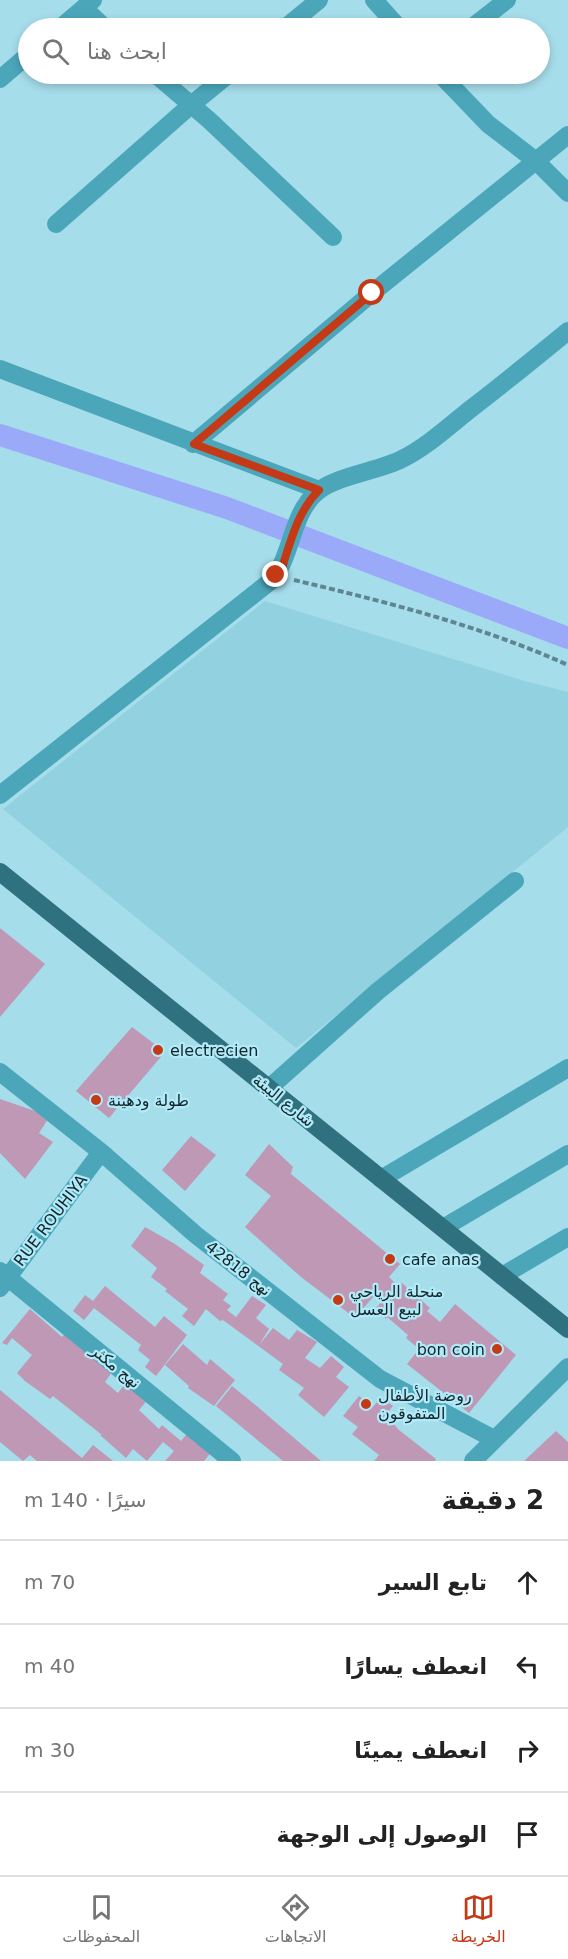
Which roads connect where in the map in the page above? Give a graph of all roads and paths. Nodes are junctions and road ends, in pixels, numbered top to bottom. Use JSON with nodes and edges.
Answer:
{"nodes":[{"id":1,"x":319,"y":0,"type":"edge"},
{"id":2,"x":374,"y":0,"type":"edge"},
{"id":3,"x":507,"y":0,"type":"edge"},
{"id":4,"x":88,"y":4,"type":"edge"},
{"id":5,"x":72,"y":18,"type":"edge"},
{"id":6,"x":98,"y":18,"type":"edge"},
{"id":7,"x":297,"y":18,"type":"edge"},
{"id":8,"x":390,"y":18,"type":"edge"},
{"id":9,"x":484,"y":18,"type":"edge"},
{"id":10,"x":18,"y":64,"type":"edge"},
{"id":11,"x":0,"y":79,"type":"edge"},
{"id":12,"x":166,"y":84,"type":"edge"},
{"id":13,"x":217,"y":84,"type":"edge"},
{"id":14,"x":450,"y":84,"type":"edge"},
{"id":15,"x":190,"y":105,"type":"junction"},
{"id":16,"x":568,"y":135,"type":"edge"},
{"id":17,"x":536,"y":161,"type":"junction"},
{"id":18,"x":568,"y":193,"type":"edge"},
{"id":19,"x":56,"y":224,"type":"dead end"},
{"id":20,"x":333,"y":237,"type":"dead end"},
{"id":21,"x":568,"y":331,"type":"edge"},
{"id":22,"x":0,"y":369,"type":"edge"},
{"id":23,"x":194,"y":444,"type":"junction"},
{"id":24,"x":319,"y":490,"type":"junction"},
{"id":25,"x":279,"y":572,"type":"junction"},
{"id":26,"x":568,"y":665,"type":"edge"},
{"id":27,"x":0,"y":795,"type":"edge"},
{"id":28,"x":0,"y":872,"type":"edge"},
{"id":29,"x":515,"y":881,"type":"dead end"},
{"id":30,"x":568,"y":1068,"type":"edge"},
{"id":31,"x":0,"y":1072,"type":"edge"},
{"id":32,"x":269,"y":1088,"type":"junction"},
{"id":33,"x":101,"y":1152,"type":"junction"},
{"id":34,"x":568,"y":1154,"type":"edge"},
{"id":35,"x":381,"y":1179,"type":"junction"},
{"id":36,"x":443,"y":1228,"type":"junction"},
{"id":37,"x":568,"y":1237,"type":"edge"},
{"id":38,"x":502,"y":1276,"type":"junction"},
{"id":39,"x":3,"y":1279,"type":"edge"},
{"id":40,"x":568,"y":1329,"type":"edge"},
{"id":41,"x":568,"y":1367,"type":"edge"},
{"id":42,"x":494,"y":1439,"type":"junction"},
{"id":43,"x":232,"y":1461,"type":"edge"},
{"id":44,"x":473,"y":1461,"type":"edge"}],
"edges":[{"from":1,"to":7,"type":"street"},
{"from":2,"to":8,"type":"street"},
{"from":3,"to":9,"type":"street"},
{"from":4,"to":5,"type":"street"},
{"from":4,"to":6,"type":"street"},
{"from":10,"to":11,"type":"street"},
{"from":12,"to":15,"type":"street"},
{"from":13,"to":15,"type":"street"},
{"from":14,"to":17,"type":"street"},
{"from":15,"to":19,"type":"street"},
{"from":15,"to":20,"type":"street"},
{"from":16,"to":17,"type":"street"},
{"from":17,"to":18,"type":"street"},
{"from":17,"to":23,"type":"street"},
{"from":21,"to":24,"type":"street"},
{"from":22,"to":23,"type":"street"},
{"from":23,"to":24,"type":"street"},
{"from":24,"to":25,"type":"street"},
{"from":25,"to":26,"type":"path"},
{"from":25,"to":27,"type":"street"},
{"from":28,"to":32,"type":"main road","name":"شارع البيئة"},
{"from":29,"to":32,"type":"street"},
{"from":30,"to":35,"type":"street"},
{"from":31,"to":33,"type":"street","name":"نهج 42818"},
{"from":32,"to":35,"type":"main road","name":"شارع البيئة"},
{"from":33,"to":39,"type":"street","name":"RUE ROUHIYA"},
{"from":33,"to":42,"type":"street","name":"نهج 42818"},
{"from":34,"to":36,"type":"street"},
{"from":35,"to":36,"type":"main road","name":"شارع البيئة"},
{"from":36,"to":38,"type":"main road","name":"شارع البيئة"},
{"from":37,"to":38,"type":"street"},
{"from":38,"to":40,"type":"main road","name":"شارع البيئة"},
{"from":39,"to":43,"type":"street","name":"نهج مكثر"},
{"from":41,"to":42,"type":"street"},
{"from":42,"to":44,"type":"street"}]}
